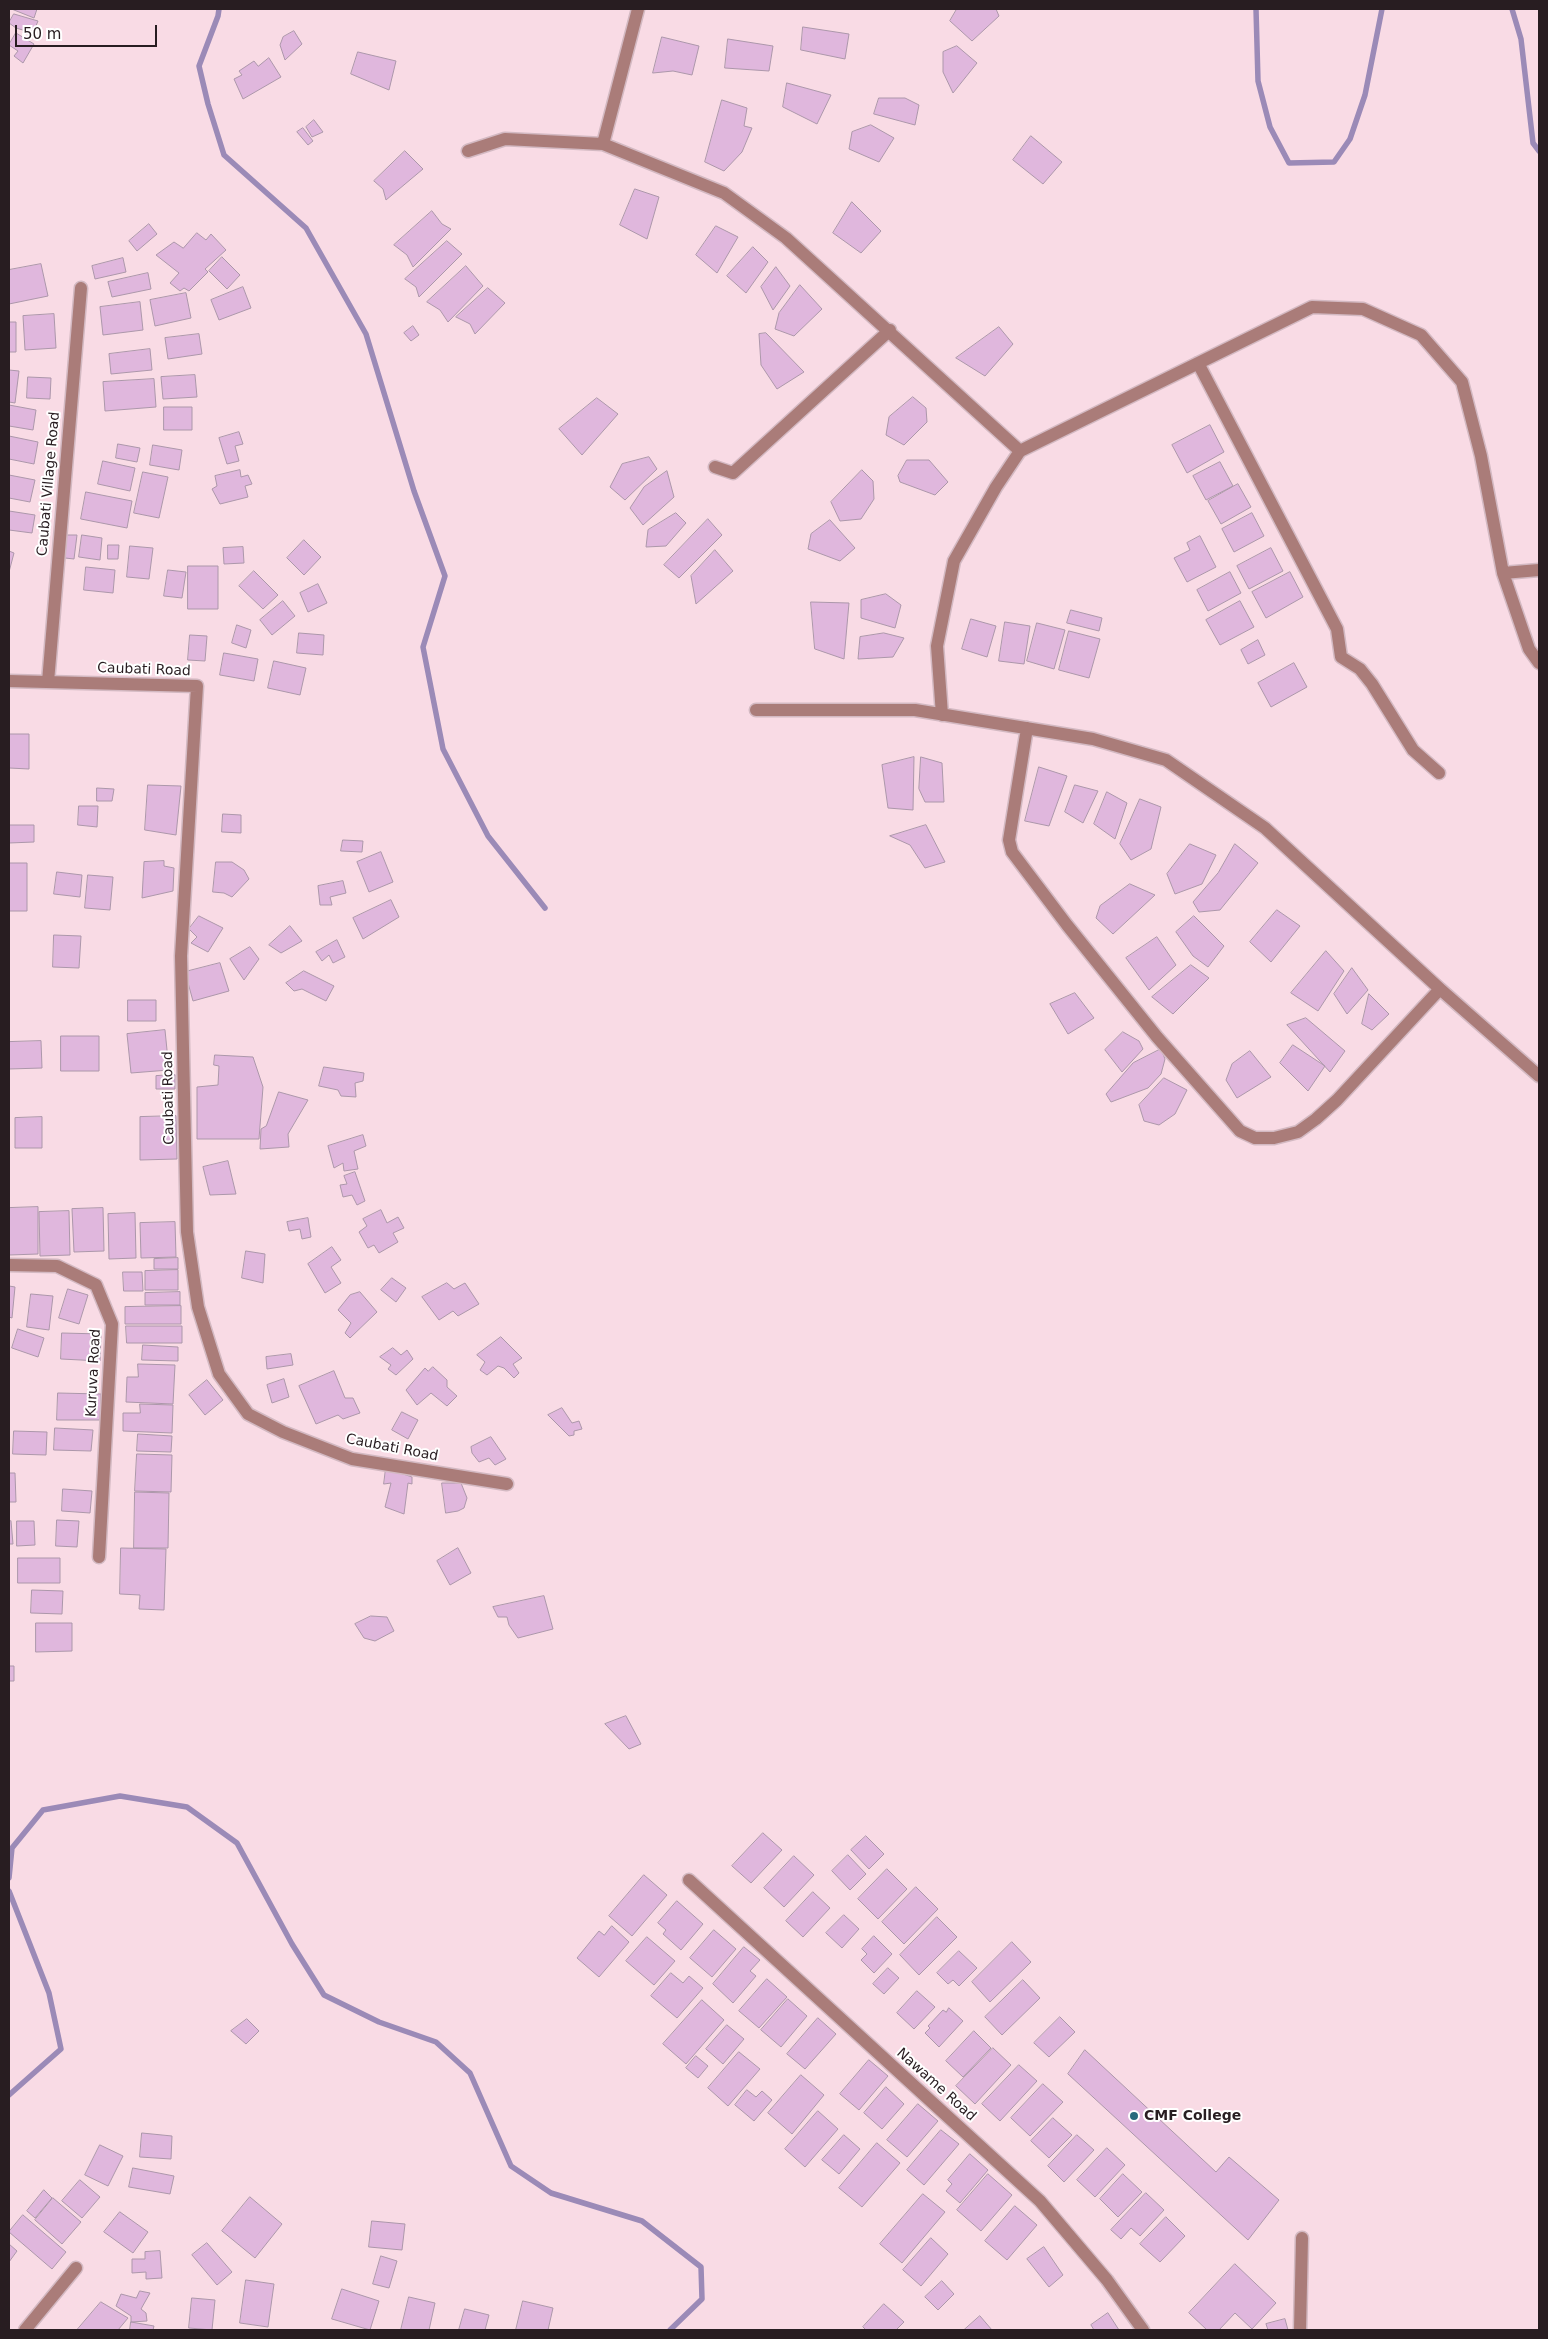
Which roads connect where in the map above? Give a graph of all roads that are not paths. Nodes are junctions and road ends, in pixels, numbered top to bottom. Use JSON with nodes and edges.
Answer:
{"nodes":[{"id":1,"x":638,"y":9,"type":"edge"},
{"id":2,"x":603,"y":144,"type":"junction"},
{"id":3,"x":468,"y":151,"type":"dead end"},
{"id":4,"x":81,"y":288,"type":"dead end"},
{"id":5,"x":890,"y":330,"type":"junction"},
{"id":6,"x":1198,"y":363,"type":"junction"},
{"id":7,"x":1020,"y":450,"type":"junction"},
{"id":8,"x":715,"y":467,"type":"dead end"},
{"id":9,"x":1539,"y":570,"type":"edge"},
{"id":10,"x":1503,"y":573,"type":"junction"},
{"id":11,"x":1539,"y":663,"type":"edge"},
{"id":12,"x":9,"y":681,"type":"edge"},
{"id":13,"x":48,"y":682,"type":"junction"},
{"id":14,"x":756,"y":710,"type":"dead end"},
{"id":15,"x":942,"y":715,"type":"junction"},
{"id":16,"x":1027,"y":728,"type":"junction"},
{"id":17,"x":1439,"y":773,"type":"dead end"},
{"id":18,"x":1440,"y":989,"type":"junction"},
{"id":19,"x":1539,"y":1076,"type":"edge"},
{"id":20,"x":9,"y":1265,"type":"edge"},
{"id":21,"x":507,"y":1484,"type":"dead end"},
{"id":22,"x":99,"y":1557,"type":"dead end"},
{"id":23,"x":689,"y":1880,"type":"dead end"},
{"id":24,"x":1302,"y":2238,"type":"dead end"},
{"id":25,"x":76,"y":2268,"type":"dead end"},
{"id":26,"x":25,"y":2330,"type":"edge"},
{"id":27,"x":1143,"y":2330,"type":"edge"},
{"id":28,"x":1300,"y":2330,"type":"edge"}],
"edges":[{"from":1,"to":2,"type":"street"},
{"from":2,"to":3,"type":"street"},
{"from":2,"to":5,"type":"street"},
{"from":4,"to":13,"type":"street","name":"Caubati Village Road"},
{"from":5,"to":7,"type":"street"},
{"from":5,"to":8,"type":"street"},
{"from":6,"to":7,"type":"street"},
{"from":6,"to":10,"type":"street"},
{"from":6,"to":17,"type":"street"},
{"from":7,"to":15,"type":"street"},
{"from":9,"to":10,"type":"street"},
{"from":10,"to":11,"type":"street"},
{"from":12,"to":13,"type":"street","name":"Caubati Road"},
{"from":13,"to":21,"type":"street","name":"Caubati Road"},
{"from":14,"to":15,"type":"street"},
{"from":15,"to":16,"type":"street"},
{"from":16,"to":18,"type":"street"},
{"from":16,"to":18,"type":"street"},
{"from":18,"to":19,"type":"street"},
{"from":20,"to":22,"type":"street","name":"Kuruva Road"},
{"from":23,"to":27,"type":"street","name":"Nawame Road"},
{"from":24,"to":28,"type":"street"},
{"from":25,"to":26,"type":"street"}]}
